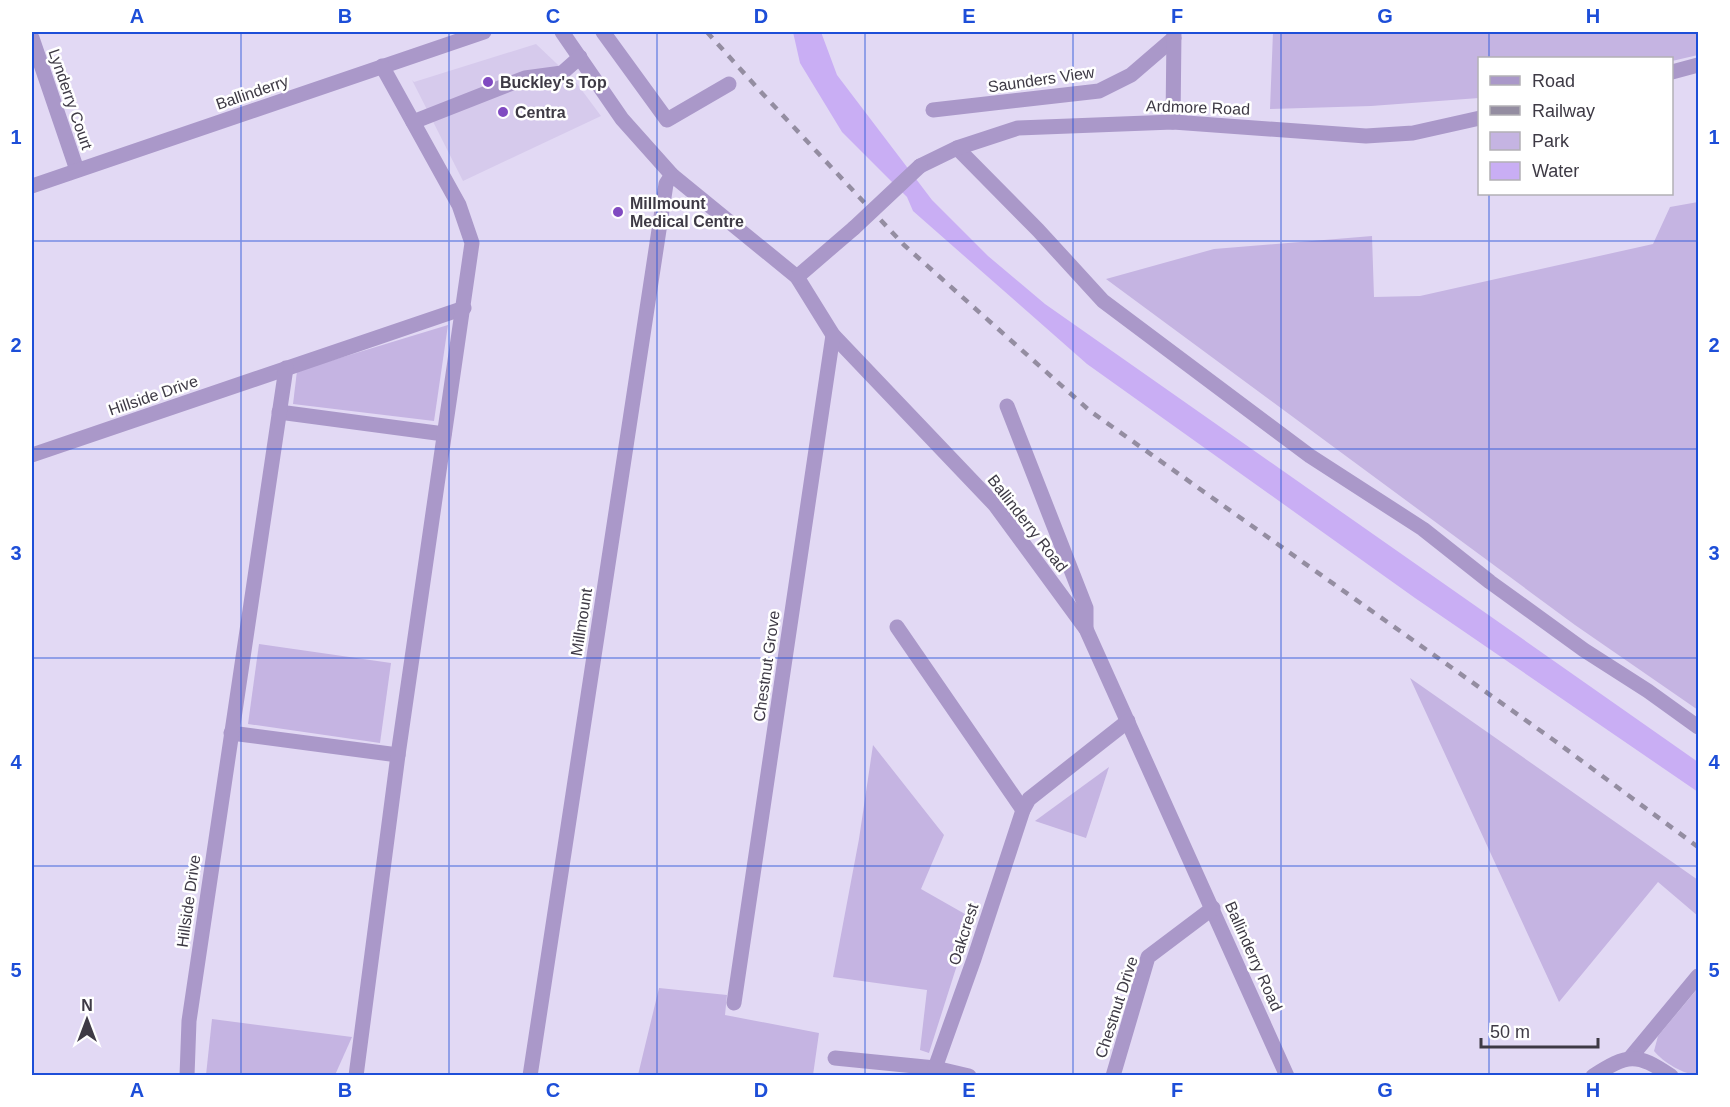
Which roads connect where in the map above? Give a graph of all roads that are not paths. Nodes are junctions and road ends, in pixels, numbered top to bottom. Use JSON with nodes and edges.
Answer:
{"nodes":[{"id":1,"x":484,"y":32,"type":"edge"},
{"id":2,"x":562,"y":32,"type":"edge"},
{"id":3,"x":603,"y":32,"type":"edge"},
{"id":4,"x":1174,"y":35,"type":"edge"},
{"id":5,"x":32,"y":38,"type":"edge"},
{"id":6,"x":580,"y":57,"type":"junction"},
{"id":7,"x":1698,"y":65,"type":"edge"},
{"id":8,"x":382,"y":66,"type":"junction"},
{"id":9,"x":1673,"y":71,"type":"edge"},
{"id":10,"x":729,"y":84,"type":"dead end"},
{"id":11,"x":933,"y":110,"type":"dead end"},
{"id":12,"x":1478,"y":118,"type":"edge"},
{"id":13,"x":413,"y":122,"type":"junction"},
{"id":14,"x":1173,"y":122,"type":"junction"},
{"id":15,"x":957,"y":148,"type":"junction"},
{"id":16,"x":76,"y":170,"type":"junction"},
{"id":17,"x":672,"y":175,"type":"junction"},
{"id":18,"x":32,"y":186,"type":"edge"},
{"id":19,"x":797,"y":277,"type":"junction"},
{"id":20,"x":464,"y":308,"type":"junction"},
{"id":21,"x":833,"y":335,"type":"junction"},
{"id":22,"x":286,"y":368,"type":"junction"},
{"id":23,"x":1007,"y":406,"type":"dead end"},
{"id":24,"x":279,"y":412,"type":"junction"},
{"id":25,"x":444,"y":434,"type":"junction"},
{"id":26,"x":32,"y":455,"type":"edge"},
{"id":27,"x":897,"y":627,"type":"dead end"},
{"id":28,"x":1086,"y":629,"type":"junction"},
{"id":29,"x":1128,"y":721,"type":"junction"},
{"id":30,"x":1698,"y":727,"type":"edge"},
{"id":31,"x":231,"y":733,"type":"junction"},
{"id":32,"x":398,"y":755,"type":"junction"},
{"id":33,"x":1023,"y":810,"type":"junction"},
{"id":34,"x":1213,"y":908,"type":"junction"},
{"id":35,"x":1698,"y":976,"type":"edge"},
{"id":36,"x":734,"y":1003,"type":"dead end"},
{"id":37,"x":835,"y":1058,"type":"dead end"},
{"id":38,"x":1630,"y":1058,"type":"junction"},
{"id":39,"x":935,"y":1068,"type":"junction"},
{"id":40,"x":187,"y":1076,"type":"edge"},
{"id":41,"x":356,"y":1076,"type":"edge"},
{"id":42,"x":530,"y":1076,"type":"edge"},
{"id":43,"x":969,"y":1076,"type":"edge"},
{"id":44,"x":1113,"y":1076,"type":"edge"},
{"id":45,"x":1287,"y":1076,"type":"edge"},
{"id":46,"x":1593,"y":1076,"type":"edge"},
{"id":47,"x":1671,"y":1076,"type":"edge"}],
"edges":[{"from":1,"to":8,"type":"street","name":"Ballinderry"},
{"from":2,"to":6,"type":"street","name":"Ballinderry Road"},
{"from":3,"to":10,"type":"street"},
{"from":4,"to":11,"type":"street","name":"Saunders View"},
{"from":4,"to":14,"type":"street"},
{"from":5,"to":16,"type":"street","name":"Lynderry Court"},
{"from":6,"to":13,"type":"street"},
{"from":6,"to":17,"type":"street","name":"Ballinderry Road"},
{"from":7,"to":9,"type":"street"},
{"from":8,"to":13,"type":"street"},
{"from":8,"to":16,"type":"street","name":"Ballinderry"},
{"from":12,"to":14,"type":"street","name":"Ardmore Road"},
{"from":13,"to":20,"type":"street"},
{"from":14,"to":15,"type":"street","name":"Ardmore Road"},
{"from":15,"to":19,"type":"street","name":"Ardmore Road","bridge":true},
{"from":15,"to":30,"type":"street"},
{"from":16,"to":18,"type":"street","name":"Ballinderry"},
{"from":17,"to":19,"type":"street","name":"Ballinderry Road"},
{"from":17,"to":42,"type":"street","name":"Millmount"},
{"from":19,"to":21,"type":"street","name":"Ballinderry Road"},
{"from":20,"to":22,"type":"street","name":"Hillside Drive"},
{"from":20,"to":25,"type":"street"},
{"from":21,"to":28,"type":"street","name":"Ballinderry Road"},
{"from":21,"to":36,"type":"street","name":"Chestnut Grove"},
{"from":22,"to":24,"type":"street","name":"Hillside Drive"},
{"from":22,"to":26,"type":"street","name":"Hillside Drive"},
{"from":23,"to":28,"type":"street"},
{"from":24,"to":25,"type":"street"},
{"from":24,"to":31,"type":"street","name":"Hillside Drive"},
{"from":25,"to":32,"type":"street"},
{"from":27,"to":33,"type":"street"},
{"from":28,"to":29,"type":"street","name":"Ballinderry Road"},
{"from":29,"to":33,"type":"street","name":"Oakcrest"},
{"from":29,"to":34,"type":"street","name":"Ballinderry Road"},
{"from":31,"to":32,"type":"street"},
{"from":31,"to":40,"type":"street","name":"Hillside Drive"},
{"from":32,"to":41,"type":"street"},
{"from":33,"to":39,"type":"street","name":"Oakcrest"},
{"from":34,"to":44,"type":"street","name":"Chestnut Drive"},
{"from":34,"to":45,"type":"street","name":"Ballinderry Road"},
{"from":35,"to":38,"type":"street"},
{"from":37,"to":39,"type":"street"},
{"from":38,"to":46,"type":"street"},
{"from":38,"to":47,"type":"street"},
{"from":39,"to":43,"type":"street"}]}
